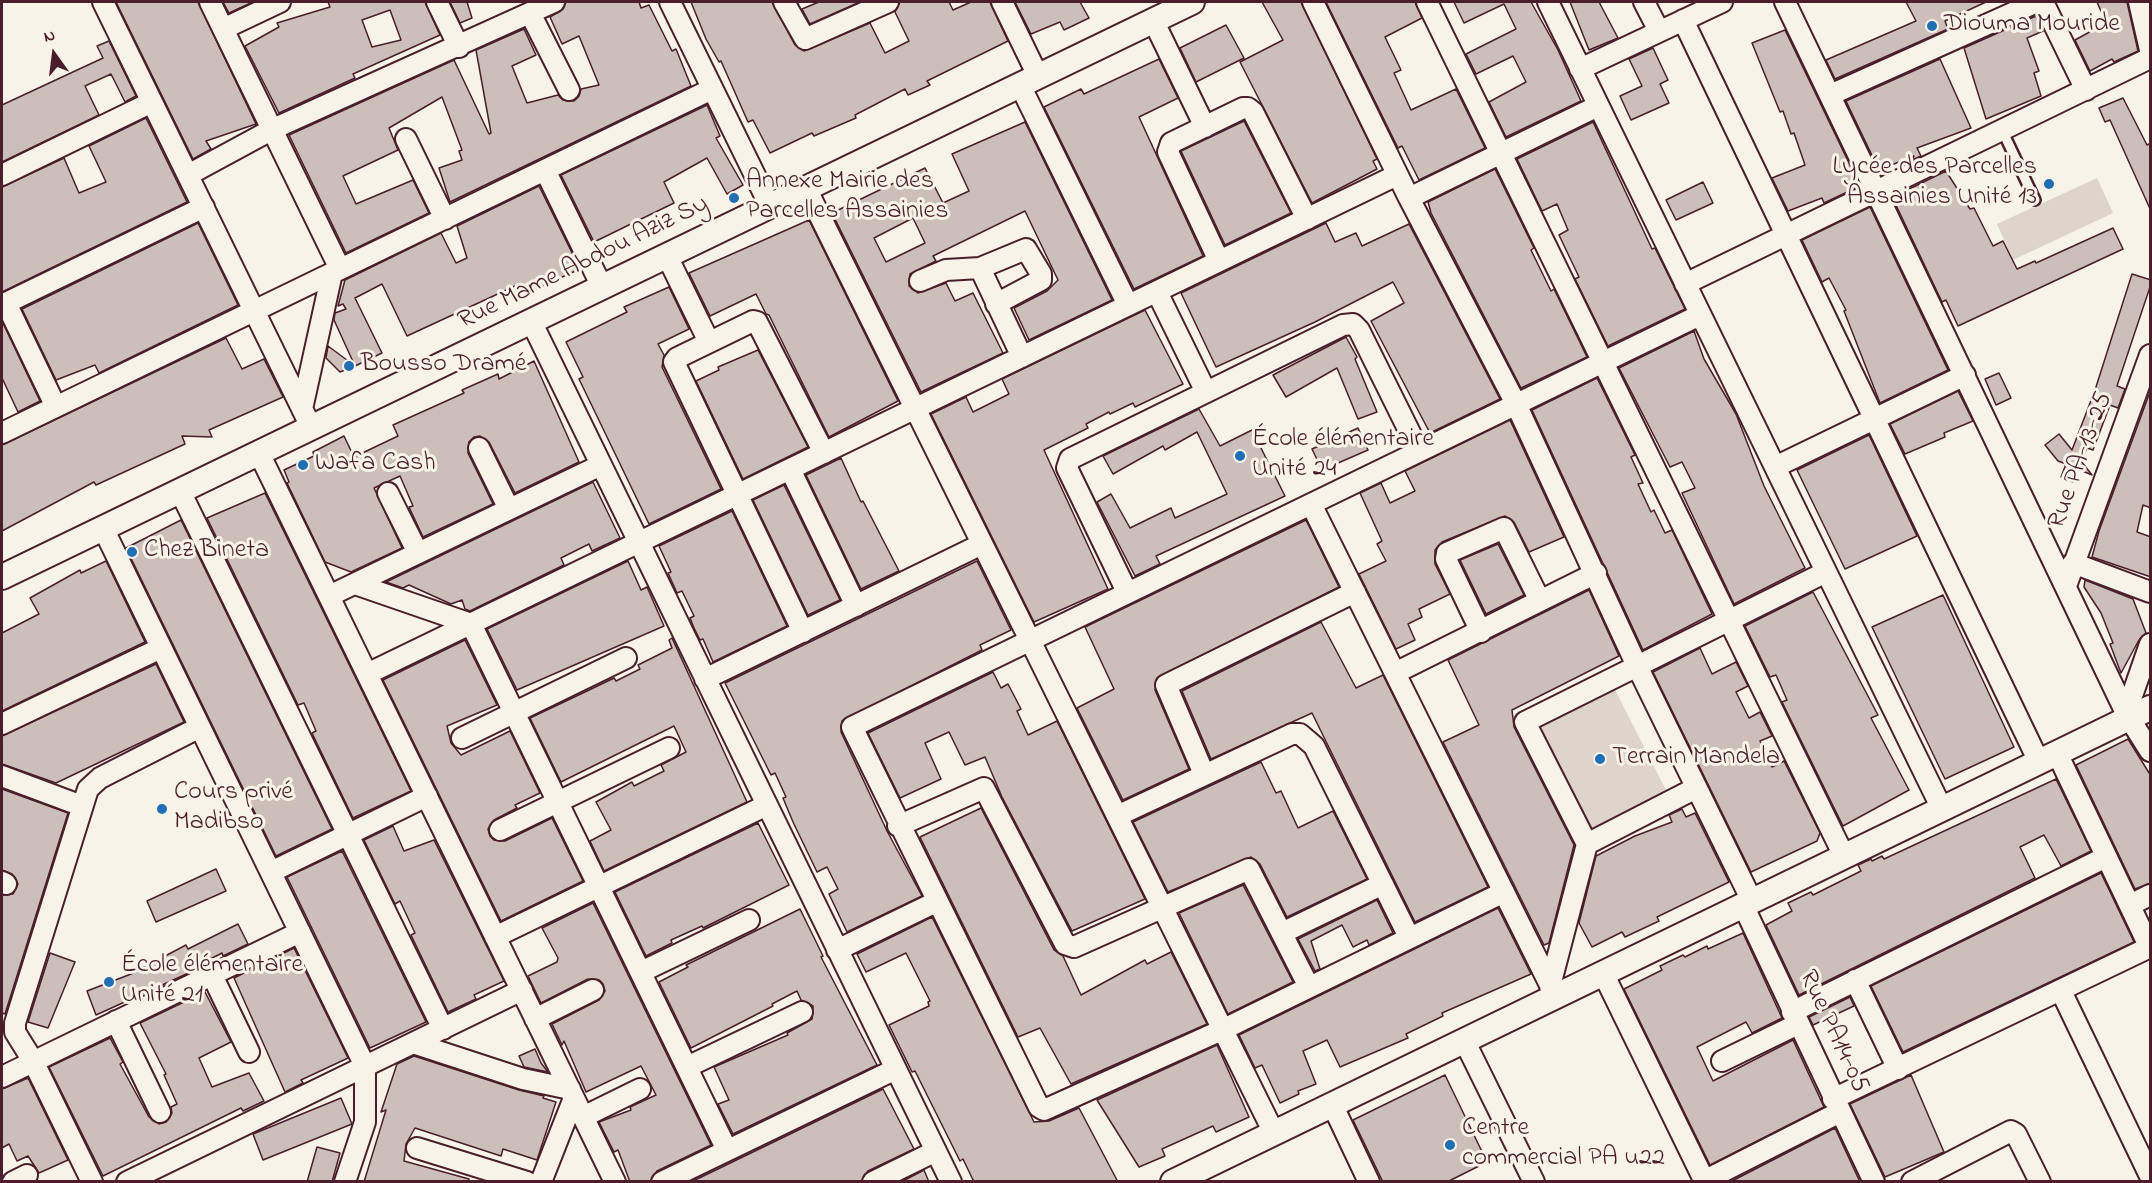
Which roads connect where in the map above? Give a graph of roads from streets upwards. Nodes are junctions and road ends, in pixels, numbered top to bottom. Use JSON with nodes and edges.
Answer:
{"nodes":[{"id":1,"x":103,"y":2,"type":"edge"},
{"id":2,"x":210,"y":2,"type":"edge"},
{"id":3,"x":280,"y":2,"type":"edge"},
{"id":4,"x":437,"y":2,"type":"edge"},
{"id":5,"x":550,"y":2,"type":"edge"},
{"id":6,"x":670,"y":2,"type":"edge"},
{"id":7,"x":784,"y":2,"type":"edge"},
{"id":8,"x":888,"y":2,"type":"edge"},
{"id":9,"x":1002,"y":2,"type":"edge"},
{"id":10,"x":1192,"y":2,"type":"edge"},
{"id":11,"x":1313,"y":2,"type":"edge"},
{"id":12,"x":1427,"y":2,"type":"edge"},
{"id":13,"x":1548,"y":2,"type":"edge"},
{"id":14,"x":1644,"y":2,"type":"edge"},
{"id":15,"x":1785,"y":2,"type":"edge"},
{"id":16,"x":2037,"y":2,"type":"edge"},
{"id":17,"x":2043,"y":2,"type":"edge"},
{"id":18,"x":2139,"y":2,"type":"edge"},
{"id":19,"x":1714,"y":3,"type":"edge"},
{"id":20,"x":530,"y":13,"type":"junction"},
{"id":21,"x":1154,"y":20,"type":"junction"},
{"id":22,"x":1683,"y":20,"type":"junction"},
{"id":23,"x":223,"y":29,"type":"junction"},
{"id":24,"x":1659,"y":32,"type":"junction"},
{"id":25,"x":459,"y":47,"type":"junction"},
{"id":26,"x":2150,"y":49,"type":"edge"},
{"id":27,"x":1580,"y":69,"type":"junction"},
{"id":28,"x":1029,"y":80,"type":"junction"},
{"id":29,"x":712,"y":89,"type":"junction"},
{"id":30,"x":569,"y":90,"type":"dead end"},
{"id":31,"x":2086,"y":90,"type":"junction"},
{"id":32,"x":1830,"y":95,"type":"junction"},
{"id":33,"x":152,"y":102,"type":"junction"},
{"id":34,"x":1599,"y":106,"type":"junction"},
{"id":35,"x":1205,"y":126,"type":"junction"},
{"id":36,"x":273,"y":129,"type":"junction"},
{"id":37,"x":406,"y":139,"type":"dead end"},
{"id":38,"x":1501,"y":153,"type":"junction"},
{"id":39,"x":545,"y":170,"type":"junction"},
{"id":40,"x":2,"y":175,"type":"edge"},
{"id":41,"x":188,"y":175,"type":"junction"},
{"id":42,"x":1397,"y":175,"type":"junction"},
{"id":43,"x":806,"y":188,"type":"junction"},
{"id":44,"x":1876,"y":191,"type":"junction"},
{"id":45,"x":1409,"y":198,"type":"junction"},
{"id":46,"x":770,"y":206,"type":"junction"},
{"id":47,"x":204,"y":207,"type":"junction"},
{"id":48,"x":445,"y":219,"type":"junction"},
{"id":49,"x":1307,"y":219,"type":"junction"},
{"id":50,"x":1786,"y":235,"type":"junction"},
{"id":51,"x":667,"y":256,"type":"junction"},
{"id":52,"x":1219,"y":261,"type":"junction"},
{"id":53,"x":980,"y":268,"type":"junction"},
{"id":54,"x":336,"y":271,"type":"junction"},
{"id":55,"x":920,"y":281,"type":"dead end"},
{"id":56,"x":1685,"y":284,"type":"junction"},
{"id":57,"x":602,"y":287,"type":"junction"},
{"id":58,"x":1157,"y":291,"type":"junction"},
{"id":59,"x":4,"y":304,"type":"edge"},
{"id":60,"x":996,"y":304,"type":"junction"},
{"id":61,"x":1128,"y":305,"type":"junction"},
{"id":62,"x":254,"y":311,"type":"junction"},
{"id":63,"x":1700,"y":315,"type":"junction"},
{"id":64,"x":531,"y":321,"type":"junction"},
{"id":65,"x":709,"y":342,"type":"junction"},
{"id":66,"x":2151,"y":355,"type":"edge"},
{"id":67,"x":1022,"y":357,"type":"junction"},
{"id":68,"x":1603,"y":362,"type":"junction"},
{"id":69,"x":1965,"y":375,"type":"junction"},
{"id":70,"x":1206,"y":392,"type":"junction"},
{"id":71,"x":1516,"y":404,"type":"junction"},
{"id":72,"x":56,"y":407,"type":"junction"},
{"id":73,"x":915,"y":408,"type":"junction"},
{"id":74,"x":306,"y":418,"type":"junction"},
{"id":75,"x":1874,"y":418,"type":"junction"},
{"id":76,"x":2,"y":433,"type":"edge"},
{"id":77,"x":479,"y":448,"type":"dead end"},
{"id":78,"x":1419,"y":451,"type":"junction"},
{"id":79,"x":259,"y":453,"type":"junction"},
{"id":80,"x":824,"y":453,"type":"junction"},
{"id":81,"x":601,"y":465,"type":"junction"},
{"id":82,"x":1774,"y":467,"type":"junction"},
{"id":83,"x":790,"y":469,"type":"junction"},
{"id":84,"x":180,"y":491,"type":"junction"},
{"id":85,"x":388,"y":493,"type":"dead end"},
{"id":86,"x":736,"y":495,"type":"junction"},
{"id":87,"x":1311,"y":504,"type":"junction"},
{"id":88,"x":509,"y":509,"type":"junction"},
{"id":89,"x":103,"y":528,"type":"junction"},
{"id":90,"x":639,"y":543,"type":"junction"},
{"id":91,"x":982,"y":544,"type":"junction"},
{"id":92,"x":418,"y":553,"type":"junction"},
{"id":93,"x":2073,"y":563,"type":"junction"},
{"id":94,"x":1826,"y":572,"type":"junction"},
{"id":95,"x":1596,"y":573,"type":"junction"},
{"id":96,"x":2,"y":577,"type":"edge"},
{"id":97,"x":355,"y":584,"type":"junction"},
{"id":98,"x":2066,"y":586,"type":"junction"},
{"id":99,"x":1127,"y":592,"type":"junction"},
{"id":100,"x":1355,"y":592,"type":"junction"},
{"id":101,"x":2151,"y":592,"type":"edge"},
{"id":102,"x":329,"y":596,"type":"junction"},
{"id":103,"x":1540,"y":601,"type":"junction"},
{"id":104,"x":856,"y":606,"type":"junction"},
{"id":105,"x":1729,"y":620,"type":"junction"},
{"id":106,"x":471,"y":624,"type":"junction"},
{"id":107,"x":803,"y":632,"type":"junction"},
{"id":108,"x":1481,"y":632,"type":"junction"},
{"id":109,"x":1030,"y":640,"type":"junction"},
{"id":110,"x":2151,"y":644,"type":"edge"},
{"id":111,"x":161,"y":648,"type":"junction"},
{"id":112,"x":626,"y":658,"type":"dead end"},
{"id":113,"x":1637,"y":666,"type":"junction"},
{"id":114,"x":1395,"y":673,"type":"junction"},
{"id":115,"x":367,"y":674,"type":"junction"},
{"id":116,"x":705,"y":679,"type":"junction"},
{"id":117,"x":514,"y":712,"type":"junction"},
{"id":118,"x":2135,"y":713,"type":"edge"},
{"id":119,"x":2,"y":724,"type":"edge"},
{"id":120,"x":200,"y":727,"type":"junction"},
{"id":121,"x":462,"y":738,"type":"dead end"},
{"id":122,"x":669,"y":748,"type":"dead end"},
{"id":123,"x":2151,"y":751,"type":"edge"},
{"id":124,"x":2048,"y":758,"type":"junction"},
{"id":125,"x":1204,"y":774,"type":"junction"},
{"id":126,"x":2,"y":776,"type":"edge"},
{"id":127,"x":1696,"y":788,"type":"junction"},
{"id":128,"x":427,"y":796,"type":"junction"},
{"id":129,"x":558,"y":802,"type":"junction"},
{"id":130,"x":767,"y":805,"type":"junction"},
{"id":131,"x":82,"y":806,"type":"junction"},
{"id":132,"x":1942,"y":809,"type":"junction"},
{"id":133,"x":1117,"y":816,"type":"junction"},
{"id":134,"x":898,"y":826,"type":"junction"},
{"id":135,"x":500,"y":830,"type":"dead end"},
{"id":136,"x":348,"y":835,"type":"junction"},
{"id":137,"x":1587,"y":844,"type":"junction"},
{"id":138,"x":1844,"y":856,"type":"junction"},
{"id":139,"x":2106,"y":857,"type":"junction"},
{"id":140,"x":271,"y":872,"type":"junction"},
{"id":141,"x":1383,"y":884,"type":"junction"},
{"id":142,"x":599,"y":887,"type":"junction"},
{"id":143,"x":1504,"y":892,"type":"junction"},
{"id":144,"x":2151,"y":895,"type":"edge"},
{"id":145,"x":936,"y":902,"type":"junction"},
{"id":146,"x":1747,"y":903,"type":"junction"},
{"id":147,"x":2130,"y":905,"type":"junction"},
{"id":148,"x":1161,"y":906,"type":"junction"},
{"id":149,"x":749,"y":920,"type":"dead end"},
{"id":150,"x":300,"y":932,"type":"junction"},
{"id":151,"x":1282,"y":933,"type":"junction"},
{"id":152,"x":495,"y":937,"type":"junction"},
{"id":153,"x":1409,"y":937,"type":"junction"},
{"id":154,"x":2150,"y":948,"type":"edge"},
{"id":155,"x":837,"y":950,"type":"junction"},
{"id":156,"x":641,"y":972,"type":"junction"},
{"id":157,"x":1603,"y":973,"type":"junction"},
{"id":158,"x":212,"y":975,"type":"junction"},
{"id":159,"x":1855,"y":980,"type":"junction"},
{"id":160,"x":1309,"y":987,"type":"junction"},
{"id":161,"x":522,"y":990,"type":"junction"},
{"id":162,"x":593,"y":990,"type":"dead end"},
{"id":163,"x":2061,"y":990,"type":"junction"},
{"id":164,"x":1553,"y":991,"type":"junction"},
{"id":165,"x":802,"y":1012,"type":"dead end"},
{"id":166,"x":1795,"y":1018,"type":"junction"},
{"id":167,"x":536,"y":1019,"type":"junction"},
{"id":168,"x":116,"y":1021,"type":"junction"},
{"id":169,"x":443,"y":1029,"type":"junction"},
{"id":170,"x":1222,"y":1030,"type":"junction"},
{"id":171,"x":1464,"y":1040,"type":"junction"},
{"id":172,"x":412,"y":1043,"type":"junction"},
{"id":173,"x":249,"y":1052,"type":"dead end"},
{"id":174,"x":33,"y":1061,"type":"junction"},
{"id":175,"x":1722,"y":1061,"type":"dead end"},
{"id":176,"x":365,"y":1066,"type":"junction"},
{"id":177,"x":687,"y":1067,"type":"junction"},
{"id":178,"x":896,"y":1069,"type":"junction"},
{"id":179,"x":1898,"y":1069,"type":"junction"},
{"id":180,"x":2,"y":1077,"type":"edge"},
{"id":181,"x":640,"y":1089,"type":"dead end"},
{"id":182,"x":572,"y":1093,"type":"junction"},
{"id":183,"x":1332,"y":1104,"type":"junction"},
{"id":184,"x":1837,"y":1106,"type":"junction"},
{"id":185,"x":160,"y":1112,"type":"dead end"},
{"id":186,"x":583,"y":1117,"type":"junction"},
{"id":187,"x":1274,"y":1133,"type":"junction"},
{"id":188,"x":417,"y":1148,"type":"dead end"},
{"id":189,"x":728,"y":1150,"type":"junction"},
{"id":190,"x":936,"y":1151,"type":"junction"},
{"id":191,"x":2151,"y":1176,"type":"edge"},
{"id":192,"x":1704,"y":1181,"type":"edge"},
{"id":193,"x":92,"y":1182,"type":"edge"},
{"id":194,"x":127,"y":1182,"type":"edge"},
{"id":195,"x":345,"y":1182,"type":"edge"},
{"id":196,"x":527,"y":1182,"type":"edge"},
{"id":197,"x":541,"y":1182,"type":"edge"},
{"id":198,"x":615,"y":1182,"type":"edge"},
{"id":199,"x":662,"y":1182,"type":"edge"},
{"id":200,"x":873,"y":1182,"type":"edge"},
{"id":201,"x":951,"y":1182,"type":"edge"},
{"id":202,"x":1173,"y":1182,"type":"edge"},
{"id":203,"x":1369,"y":1182,"type":"edge"},
{"id":204,"x":1534,"y":1182,"type":"edge"},
{"id":205,"x":1874,"y":1182,"type":"edge"},
{"id":206,"x":1912,"y":1182,"type":"edge"},
{"id":207,"x":2040,"y":1182,"type":"edge"}],
"edges":[{"from":1,"to":33,"type":"street"},
{"from":2,"to":23,"type":"street"},
{"from":3,"to":23,"type":"street"},
{"from":4,"to":25,"type":"street"},
{"from":5,"to":20,"type":"street"},
{"from":6,"to":29,"type":"street"},
{"from":7,"to":8,"type":"street"},
{"from":9,"to":28,"type":"street"},
{"from":10,"to":21,"type":"street","name":"Rue Mame Abdou Aziz Sy"},
{"from":11,"to":42,"type":"street","name":"Rue PA14-05"},
{"from":12,"to":38,"type":"street"},
{"from":13,"to":27,"type":"street"},
{"from":14,"to":24,"type":"street"},
{"from":15,"to":32,"type":"street"},
{"from":16,"to":32,"type":"street"},
{"from":17,"to":31,"type":"street"},
{"from":18,"to":26,"type":"street"},
{"from":19,"to":22,"type":"street"},
{"from":20,"to":25,"type":"street"},
{"from":20,"to":30,"type":"street"},
{"from":21,"to":28,"type":"street","name":"Rue Mame Abdou Aziz Sy"},
{"from":21,"to":35,"type":"street"},
{"from":22,"to":24,"type":"street"},
{"from":22,"to":50,"type":"street"},
{"from":23,"to":36,"type":"street"},
{"from":24,"to":27,"type":"street"},
{"from":25,"to":36,"type":"street"},
{"from":26,"to":31,"type":"street"},
{"from":27,"to":34,"type":"street"},
{"from":28,"to":43,"type":"street","name":"Rue Mame Abdou Aziz Sy"},
{"from":28,"to":61,"type":"street"},
{"from":29,"to":39,"type":"street"},
{"from":29,"to":46,"type":"street"},
{"from":31,"to":44,"type":"street"},
{"from":32,"to":44,"type":"street"},
{"from":33,"to":40,"type":"street"},
{"from":33,"to":41,"type":"street"},
{"from":34,"to":38,"type":"street"},
{"from":34,"to":56,"type":"street"},
{"from":35,"to":49,"type":"street"},
{"from":35,"to":52,"type":"street"},
{"from":36,"to":41,"type":"street"},
{"from":36,"to":54,"type":"street"},
{"from":37,"to":48,"type":"street"},
{"from":38,"to":45,"type":"street"},
{"from":38,"to":68,"type":"street"},
{"from":39,"to":48,"type":"street"},
{"from":39,"to":57,"type":"street"},
{"from":41,"to":47,"type":"street"},
{"from":42,"to":45,"type":"street","name":"Rue PA14-05"},
{"from":42,"to":49,"type":"street"},
{"from":43,"to":46,"type":"street","name":"Rue Mame Abdou Aziz Sy"},
{"from":43,"to":73,"type":"street"},
{"from":44,"to":50,"type":"street"},
{"from":44,"to":69,"type":"street"},
{"from":45,"to":71,"type":"street","name":"Rue PA14-05"},
{"from":46,"to":51,"type":"street","name":"Rue Mame Abdou Aziz Sy"},
{"from":47,"to":59,"type":"street"},
{"from":47,"to":62,"type":"street"},
{"from":48,"to":54,"type":"street"},
{"from":49,"to":52,"type":"street"},
{"from":50,"to":56,"type":"street"},
{"from":50,"to":75,"type":"street"},
{"from":51,"to":57,"type":"street","name":"Rue Mame Abdou Aziz Sy"},
{"from":51,"to":65,"type":"street"},
{"from":52,"to":58,"type":"street"},
{"from":53,"to":55,"type":"street"},
{"from":53,"to":60,"type":"street"},
{"from":53,"to":60,"type":"street"},
{"from":54,"to":62,"type":"street"},
{"from":54,"to":74,"type":"street"},
{"from":56,"to":63,"type":"street"},
{"from":57,"to":64,"type":"street","name":"Rue Mame Abdou Aziz Sy"},
{"from":58,"to":61,"type":"street"},
{"from":58,"to":70,"type":"street"},
{"from":59,"to":72,"type":"street"},
{"from":60,"to":67,"type":"street"},
{"from":61,"to":67,"type":"street"},
{"from":62,"to":72,"type":"street"},
{"from":62,"to":74,"type":"street"},
{"from":63,"to":68,"type":"street"},
{"from":63,"to":82,"type":"street"},
{"from":64,"to":74,"type":"street","name":"Rue Mame Abdou Aziz Sy"},
{"from":64,"to":81,"type":"street"},
{"from":65,"to":80,"type":"street"},
{"from":65,"to":86,"type":"street"},
{"from":66,"to":93,"type":"street","name":"Rue PA-13-25"},
{"from":67,"to":73,"type":"street"},
{"from":68,"to":71,"type":"street"},
{"from":68,"to":105,"type":"street"},
{"from":69,"to":75,"type":"street"},
{"from":69,"to":98,"type":"street"},
{"from":70,"to":78,"type":"street"},
{"from":70,"to":99,"type":"street"},
{"from":71,"to":78,"type":"street"},
{"from":71,"to":95,"type":"street","name":"Rue PA14-05"},
{"from":72,"to":76,"type":"street"},
{"from":73,"to":80,"type":"street"},
{"from":73,"to":91,"type":"street"},
{"from":74,"to":79,"type":"street","name":"Rue Mame Abdou Aziz Sy"},
{"from":75,"to":82,"type":"street"},
{"from":75,"to":124,"type":"street"},
{"from":77,"to":88,"type":"street"},
{"from":78,"to":87,"type":"street"},
{"from":79,"to":84,"type":"street","name":"Rue Mame Abdou Aziz Sy"},
{"from":79,"to":102,"type":"street"},
{"from":80,"to":83,"type":"street"},
{"from":81,"to":88,"type":"street"},
{"from":81,"to":90,"type":"street"},
{"from":82,"to":94,"type":"street"},
{"from":83,"to":86,"type":"street"},
{"from":83,"to":104,"type":"street"},
{"from":84,"to":89,"type":"street","name":"Rue Mame Abdou Aziz Sy"},
{"from":84,"to":136,"type":"street"},
{"from":85,"to":92,"type":"street"},
{"from":86,"to":90,"type":"street"},
{"from":86,"to":107,"type":"street"},
{"from":87,"to":99,"type":"street"},
{"from":87,"to":100,"type":"street"},
{"from":88,"to":92,"type":"street"},
{"from":89,"to":96,"type":"street","name":"Rue Mame Abdou Aziz Sy"},
{"from":89,"to":111,"type":"street"},
{"from":90,"to":106,"type":"street"},
{"from":90,"to":116,"type":"street"},
{"from":91,"to":104,"type":"street"},
{"from":91,"to":109,"type":"street"},
{"from":92,"to":97,"type":"street"},
{"from":93,"to":98,"type":"street","name":"Rue PA-13-25"},
{"from":93,"to":101,"type":"street"},
{"from":94,"to":105,"type":"street"},
{"from":94,"to":132,"type":"street"},
{"from":95,"to":103,"type":"street"},
{"from":95,"to":113,"type":"street","name":"Rue PA14-05"},
{"from":97,"to":102,"type":"street"},
{"from":97,"to":106,"type":"street"},
{"from":98,"to":118,"type":"street"},
{"from":99,"to":109,"type":"street"},
{"from":100,"to":114,"type":"street"},
{"from":100,"to":125,"type":"street"},
{"from":102,"to":115,"type":"street"},
{"from":103,"to":108,"type":"street"},
{"from":103,"to":108,"type":"street"},
{"from":104,"to":107,"type":"street"},
{"from":105,"to":113,"type":"street"},
{"from":105,"to":138,"type":"street"},
{"from":106,"to":115,"type":"street"},
{"from":106,"to":117,"type":"street"},
{"from":107,"to":116,"type":"street"},
{"from":108,"to":114,"type":"street"},
{"from":109,"to":133,"type":"street"},
{"from":109,"to":134,"type":"street"},
{"from":110,"to":118,"type":"street"},
{"from":111,"to":119,"type":"street"},
{"from":111,"to":120,"type":"street"},
{"from":112,"to":117,"type":"street"},
{"from":113,"to":127,"type":"street","name":"Rue PA14-05"},
{"from":113,"to":137,"type":"street"},
{"from":114,"to":143,"type":"street"},
{"from":115,"to":128,"type":"street"},
{"from":116,"to":130,"type":"street"},
{"from":117,"to":121,"type":"street"},
{"from":117,"to":129,"type":"street"},
{"from":118,"to":123,"type":"street"},
{"from":118,"to":124,"type":"street"},
{"from":120,"to":131,"type":"street"},
{"from":120,"to":140,"type":"street"},
{"from":122,"to":129,"type":"street"},
{"from":124,"to":132,"type":"street"},
{"from":124,"to":139,"type":"street"},
{"from":125,"to":133,"type":"street"},
{"from":125,"to":141,"type":"street"},
{"from":126,"to":131,"type":"street"},
{"from":127,"to":137,"type":"street"},
{"from":127,"to":146,"type":"street","name":"Rue PA14-05"},
{"from":128,"to":136,"type":"street"},
{"from":128,"to":152,"type":"street"},
{"from":129,"to":135,"type":"street"},
{"from":129,"to":142,"type":"street"},
{"from":130,"to":142,"type":"street"},
{"from":130,"to":155,"type":"street"},
{"from":131,"to":174,"type":"street"},
{"from":132,"to":138,"type":"street"},
{"from":133,"to":148,"type":"street"},
{"from":134,"to":145,"type":"street"},
{"from":134,"to":148,"type":"street"},
{"from":136,"to":140,"type":"street"},
{"from":136,"to":169,"type":"street"},
{"from":137,"to":164,"type":"street"},
{"from":138,"to":146,"type":"street"},
{"from":139,"to":147,"type":"street"},
{"from":139,"to":159,"type":"street"},
{"from":140,"to":150,"type":"street"},
{"from":141,"to":151,"type":"street"},
{"from":141,"to":153,"type":"street"},
{"from":142,"to":152,"type":"street"},
{"from":142,"to":156,"type":"street"},
{"from":143,"to":153,"type":"street"},
{"from":143,"to":164,"type":"street"},
{"from":144,"to":147,"type":"street"},
{"from":145,"to":155,"type":"street"},
{"from":145,"to":170,"type":"street"},
{"from":146,"to":157,"type":"street"},
{"from":146,"to":166,"type":"street","name":"Rue PA14-05"},
{"from":147,"to":154,"type":"street"},
{"from":148,"to":151,"type":"street"},
{"from":148,"to":170,"type":"street"},
{"from":149,"to":156,"type":"street"},
{"from":150,"to":158,"type":"street"},
{"from":150,"to":176,"type":"street"},
{"from":151,"to":160,"type":"street"},
{"from":152,"to":161,"type":"street"},
{"from":153,"to":160,"type":"street"},
{"from":154,"to":163,"type":"street"},
{"from":155,"to":178,"type":"street"},
{"from":156,"to":177,"type":"street"},
{"from":157,"to":164,"type":"street"},
{"from":157,"to":192,"type":"street"},
{"from":158,"to":168,"type":"street"},
{"from":158,"to":173,"type":"street"},
{"from":159,"to":166,"type":"street"},
{"from":159,"to":179,"type":"street"},
{"from":160,"to":170,"type":"street"},
{"from":161,"to":167,"type":"street"},
{"from":161,"to":169,"type":"street"},
{"from":162,"to":167,"type":"street"},
{"from":163,"to":179,"type":"street"},
{"from":163,"to":191,"type":"street"},
{"from":164,"to":171,"type":"street"},
{"from":165,"to":177,"type":"street"},
{"from":166,"to":175,"type":"street"},
{"from":166,"to":184,"type":"street","name":"Rue PA14-05"},
{"from":167,"to":182,"type":"street"},
{"from":168,"to":174,"type":"street"},
{"from":168,"to":185,"type":"street"},
{"from":169,"to":172,"type":"street"},
{"from":170,"to":187,"type":"street"},
{"from":171,"to":183,"type":"street"},
{"from":171,"to":204,"type":"street"},
{"from":172,"to":176,"type":"street"},
{"from":172,"to":182,"type":"street"},
{"from":174,"to":180,"type":"street"},
{"from":174,"to":193,"type":"street"},
{"from":176,"to":194,"type":"street"},
{"from":176,"to":195,"type":"street"},
{"from":177,"to":189,"type":"street"},
{"from":178,"to":189,"type":"street"},
{"from":178,"to":190,"type":"street"},
{"from":179,"to":184,"type":"street"},
{"from":181,"to":186,"type":"street"},
{"from":182,"to":186,"type":"street"},
{"from":182,"to":197,"type":"street"},
{"from":183,"to":187,"type":"street"},
{"from":183,"to":203,"type":"street"},
{"from":184,"to":192,"type":"street"},
{"from":184,"to":205,"type":"street","name":"Rue PA14-05"},
{"from":186,"to":198,"type":"street"},
{"from":187,"to":202,"type":"street"},
{"from":188,"to":196,"type":"street"},
{"from":189,"to":199,"type":"street"},
{"from":190,"to":200,"type":"street"},
{"from":190,"to":201,"type":"street"},
{"from":206,"to":207,"type":"street"}]}
